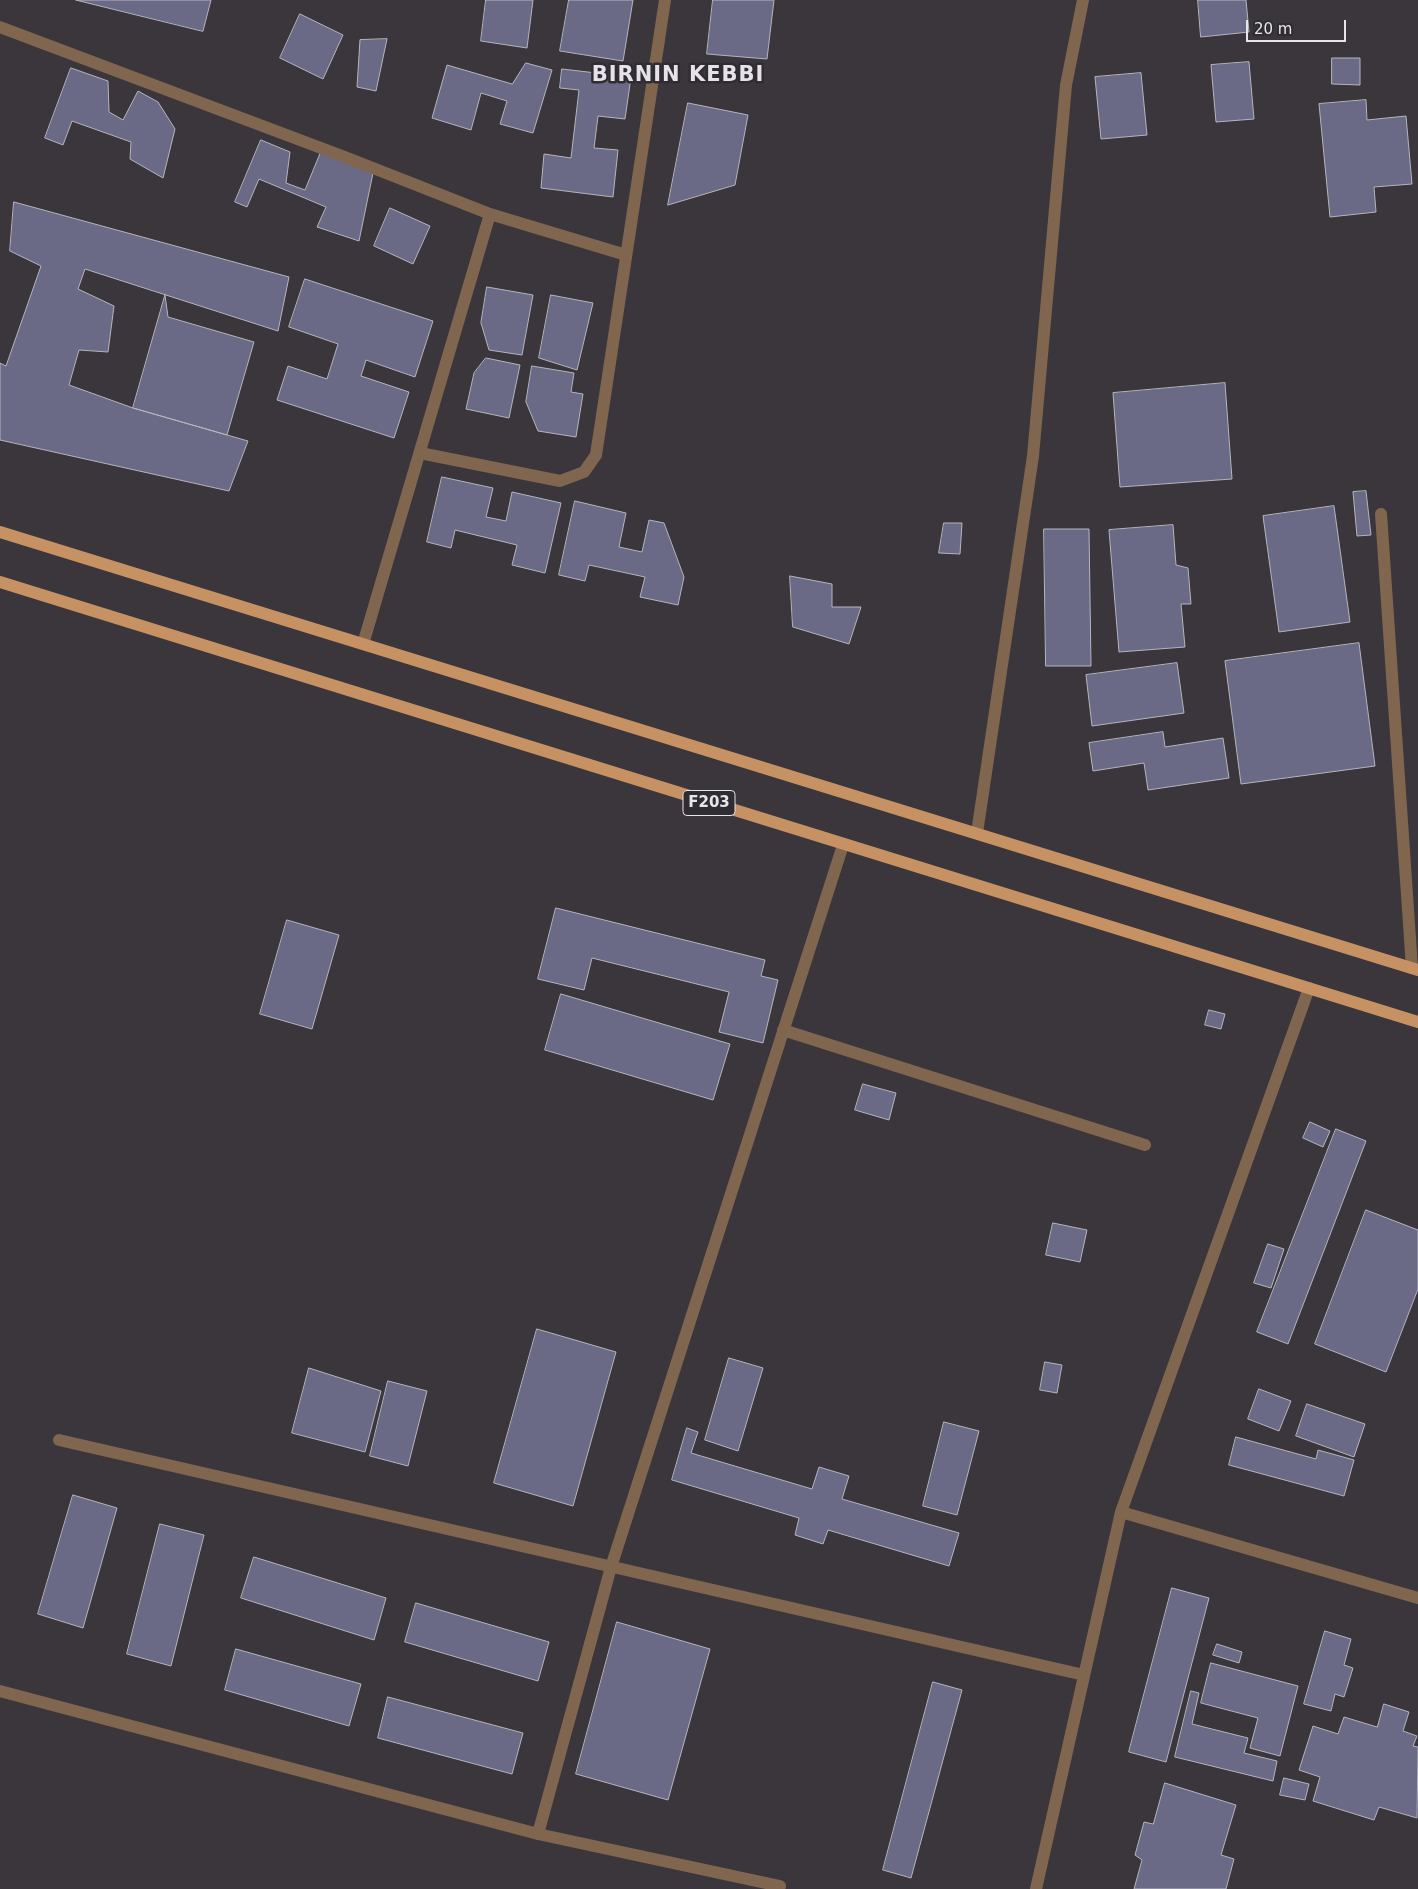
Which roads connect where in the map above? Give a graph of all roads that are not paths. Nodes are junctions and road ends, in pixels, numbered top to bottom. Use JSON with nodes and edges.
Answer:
{"nodes":[{"id":1,"x":665,"y":0,"type":"edge"},
{"id":2,"x":1083,"y":0,"type":"edge"},
{"id":3,"x":0,"y":27,"type":"edge"},
{"id":4,"x":490,"y":214,"type":"junction"},
{"id":5,"x":626,"y":255,"type":"junction"},
{"id":6,"x":420,"y":453,"type":"junction"},
{"id":7,"x":1381,"y":514,"type":"dead end"},
{"id":8,"x":0,"y":532,"type":"edge"},
{"id":9,"x":0,"y":582,"type":"edge"},
{"id":10,"x":363,"y":644,"type":"junction"},
{"id":11,"x":977,"y":833,"type":"junction"},
{"id":12,"x":843,"y":845,"type":"junction"},
{"id":13,"x":1415,"y":969,"type":"edge"},
{"id":14,"x":1309,"y":988,"type":"junction"},
{"id":15,"x":1418,"y":1022,"type":"edge"},
{"id":16,"x":783,"y":1030,"type":"junction"},
{"id":17,"x":1145,"y":1145,"type":"dead end"},
{"id":18,"x":59,"y":1440,"type":"dead end"},
{"id":19,"x":1121,"y":1512,"type":"junction"},
{"id":20,"x":611,"y":1567,"type":"junction"},
{"id":21,"x":1418,"y":1598,"type":"edge"},
{"id":22,"x":1084,"y":1675,"type":"junction"},
{"id":23,"x":0,"y":1691,"type":"edge"},
{"id":24,"x":538,"y":1834,"type":"junction"},
{"id":25,"x":780,"y":1886,"type":"dead end"},
{"id":26,"x":1036,"y":1889,"type":"edge"}],
"edges":[{"from":1,"to":5,"type":"street"},
{"from":2,"to":11,"type":"street"},
{"from":3,"to":4,"type":"street"},
{"from":4,"to":5,"type":"street"},
{"from":4,"to":6,"type":"street"},
{"from":5,"to":6,"type":"street"},
{"from":6,"to":10,"type":"street"},
{"from":7,"to":13,"type":"street"},
{"from":8,"to":10,"type":"main road"},
{"from":9,"to":12,"type":"main road","number":"F203"},
{"from":10,"to":11,"type":"main road"},
{"from":11,"to":13,"type":"main road"},
{"from":12,"to":14,"type":"main road","number":"F203"},
{"from":12,"to":16,"type":"street"},
{"from":14,"to":15,"type":"main road","number":"F203"},
{"from":14,"to":19,"type":"street"},
{"from":16,"to":17,"type":"street"},
{"from":16,"to":20,"type":"street"},
{"from":18,"to":20,"type":"street"},
{"from":19,"to":21,"type":"street"},
{"from":19,"to":22,"type":"street"},
{"from":20,"to":22,"type":"street"},
{"from":20,"to":24,"type":"street"},
{"from":22,"to":26,"type":"street"},
{"from":23,"to":24,"type":"street"},
{"from":24,"to":25,"type":"street"}]}
